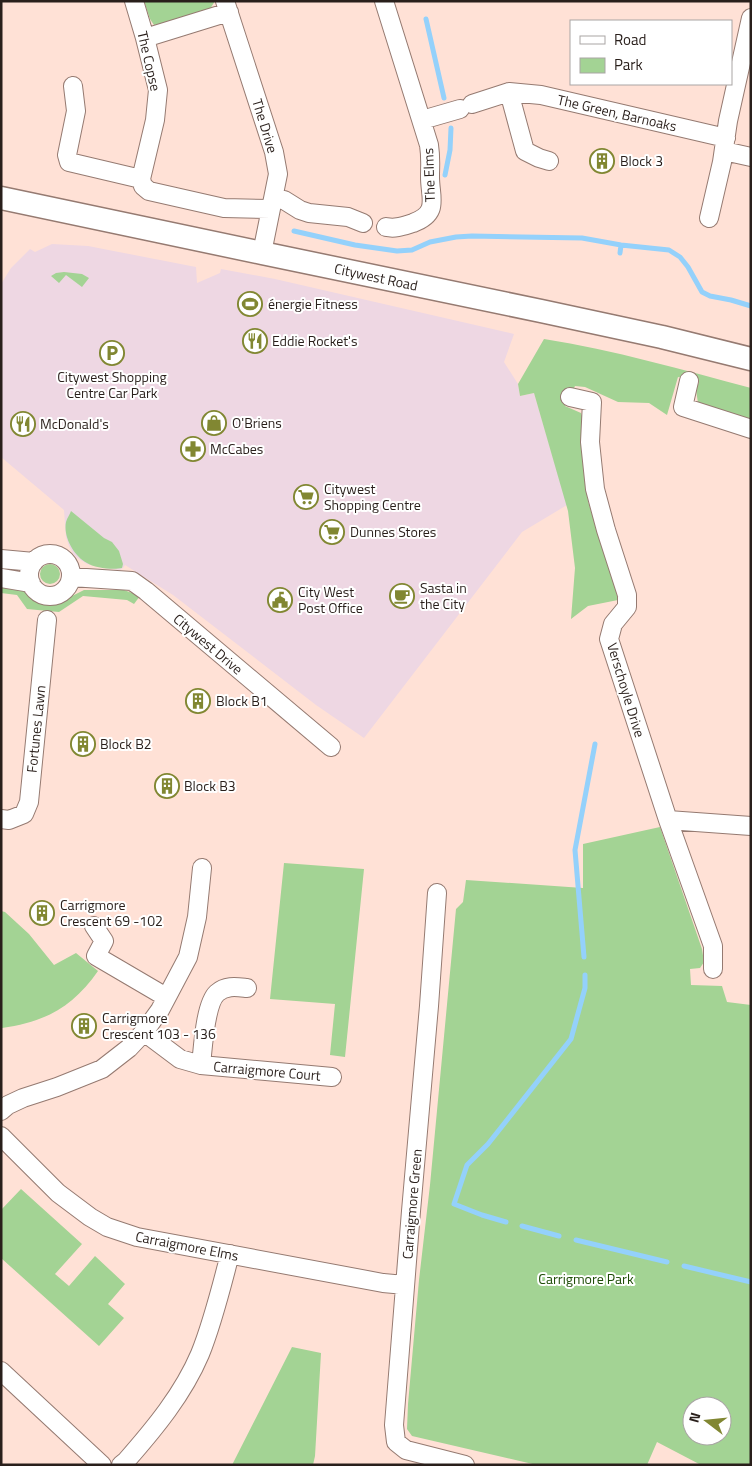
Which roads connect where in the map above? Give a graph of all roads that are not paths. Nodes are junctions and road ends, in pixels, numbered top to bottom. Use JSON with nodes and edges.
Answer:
{"nodes":[{"id":1,"x":134,"y":1,"type":"edge"},
{"id":2,"x":384,"y":1,"type":"edge"},
{"id":3,"x":227,"y":7,"type":"edge"},
{"id":4,"x":751,"y":18,"type":"edge"},
{"id":5,"x":145,"y":38,"type":"junction"},
{"id":6,"x":73,"y":86,"type":"dead end"},
{"id":7,"x":508,"y":92,"type":"junction"},
{"id":8,"x":422,"y":120,"type":"junction"},
{"id":9,"x":725,"y":144,"type":"junction"},
{"id":10,"x":751,"y":157,"type":"edge"},
{"id":11,"x":549,"y":161,"type":"dead end"},
{"id":12,"x":141,"y":179,"type":"junction"},
{"id":13,"x":1,"y":198,"type":"edge"},
{"id":14,"x":272,"y":204,"type":"junction"},
{"id":15,"x":709,"y":218,"type":"dead end"},
{"id":16,"x":363,"y":223,"type":"dead end"},
{"id":17,"x":386,"y":227,"type":"dead end"},
{"id":18,"x":262,"y":253,"type":"junction"},
{"id":19,"x":751,"y":359,"type":"edge"},
{"id":20,"x":689,"y":381,"type":"dead end"},
{"id":21,"x":570,"y":397,"type":"dead end"},
{"id":22,"x":751,"y":429,"type":"edge"},
{"id":23,"x":1,"y":559,"type":"edge"},
{"id":24,"x":34,"y":562,"type":"junction"},
{"id":25,"x":71,"y":577,"type":"junction"},
{"id":26,"x":1,"y":578,"type":"edge"},
{"id":27,"x":31,"y":583,"type":"junction"},
{"id":28,"x":47,"y":620,"type":"dead end"},
{"id":29,"x":330,"y":748,"type":"dead end"},
{"id":30,"x":1,"y":819,"type":"edge"},
{"id":31,"x":668,"y":820,"type":"junction"},
{"id":32,"x":751,"y":826,"type":"edge"},
{"id":33,"x":202,"y":868,"type":"dead end"},
{"id":34,"x":437,"y":893,"type":"dead end"},
{"id":35,"x":94,"y":926,"type":"dead end"},
{"id":36,"x":713,"y":970,"type":"dead end"},
{"id":37,"x":247,"y":988,"type":"dead end"},
{"id":38,"x":166,"y":997,"type":"junction"},
{"id":39,"x":144,"y":1032,"type":"junction"},
{"id":40,"x":201,"y":1065,"type":"junction"},
{"id":41,"x":332,"y":1077,"type":"dead end"},
{"id":42,"x":1,"y":1111,"type":"edge"},
{"id":43,"x":1,"y":1136,"type":"edge"},
{"id":44,"x":230,"y":1254,"type":"junction"},
{"id":45,"x":405,"y":1285,"type":"junction"},
{"id":46,"x":1,"y":1371,"type":"edge"},
{"id":47,"x":126,"y":1464,"type":"edge"},
{"id":48,"x":102,"y":1465,"type":"edge"},
{"id":49,"x":465,"y":1465,"type":"edge"}],
"edges":[{"from":1,"to":5,"type":"street","name":"The Copse"},
{"from":2,"to":8,"type":"street","name":"The Elms"},
{"from":3,"to":5,"type":"street"},
{"from":3,"to":14,"type":"street","name":"The Drive"},
{"from":4,"to":9,"type":"street"},
{"from":5,"to":12,"type":"street","name":"The Copse"},
{"from":6,"to":12,"type":"street"},
{"from":7,"to":8,"type":"street","name":"The Green, Barnoaks"},
{"from":7,"to":9,"type":"street","name":"The Green, Barnoaks"},
{"from":7,"to":11,"type":"street"},
{"from":8,"to":17,"type":"street","name":"The Elms"},
{"from":9,"to":10,"type":"street","name":"The Green, Barnoaks"},
{"from":9,"to":15,"type":"street"},
{"from":12,"to":14,"type":"street"},
{"from":13,"to":18,"type":"street","name":"Citywest Road"},
{"from":14,"to":16,"type":"street"},
{"from":14,"to":18,"type":"street","name":"The Drive"},
{"from":18,"to":19,"type":"street","name":"Citywest Road"},
{"from":20,"to":22,"type":"street"},
{"from":21,"to":31,"type":"street","name":"Verschoyle Drive"},
{"from":23,"to":24,"type":"street"},
{"from":24,"to":25,"type":"street"},
{"from":24,"to":27,"type":"street"},
{"from":25,"to":27,"type":"street"},
{"from":25,"to":29,"type":"street","name":"Citywest Drive"},
{"from":26,"to":27,"type":"street"},
{"from":28,"to":30,"type":"street","name":"Fortunes Lawn"},
{"from":31,"to":32,"type":"street"},
{"from":31,"to":36,"type":"street","name":"Verschoyle Drive"},
{"from":33,"to":38,"type":"street"},
{"from":34,"to":45,"type":"street","name":"Carraigmore Green"},
{"from":35,"to":38,"type":"street"},
{"from":37,"to":40,"type":"street","name":"Carraigmore Court"},
{"from":38,"to":39,"type":"street"},
{"from":39,"to":40,"type":"street","name":"Carraigmore Court"},
{"from":39,"to":42,"type":"street"},
{"from":40,"to":41,"type":"street","name":"Carraigmore Court"},
{"from":43,"to":44,"type":"street","name":"Carraigmore Elms"},
{"from":44,"to":45,"type":"street","name":"Carraigmore Elms"},
{"from":44,"to":47,"type":"street"},
{"from":45,"to":49,"type":"street","name":"Carraigmore Green"},
{"from":46,"to":48,"type":"street"}]}
